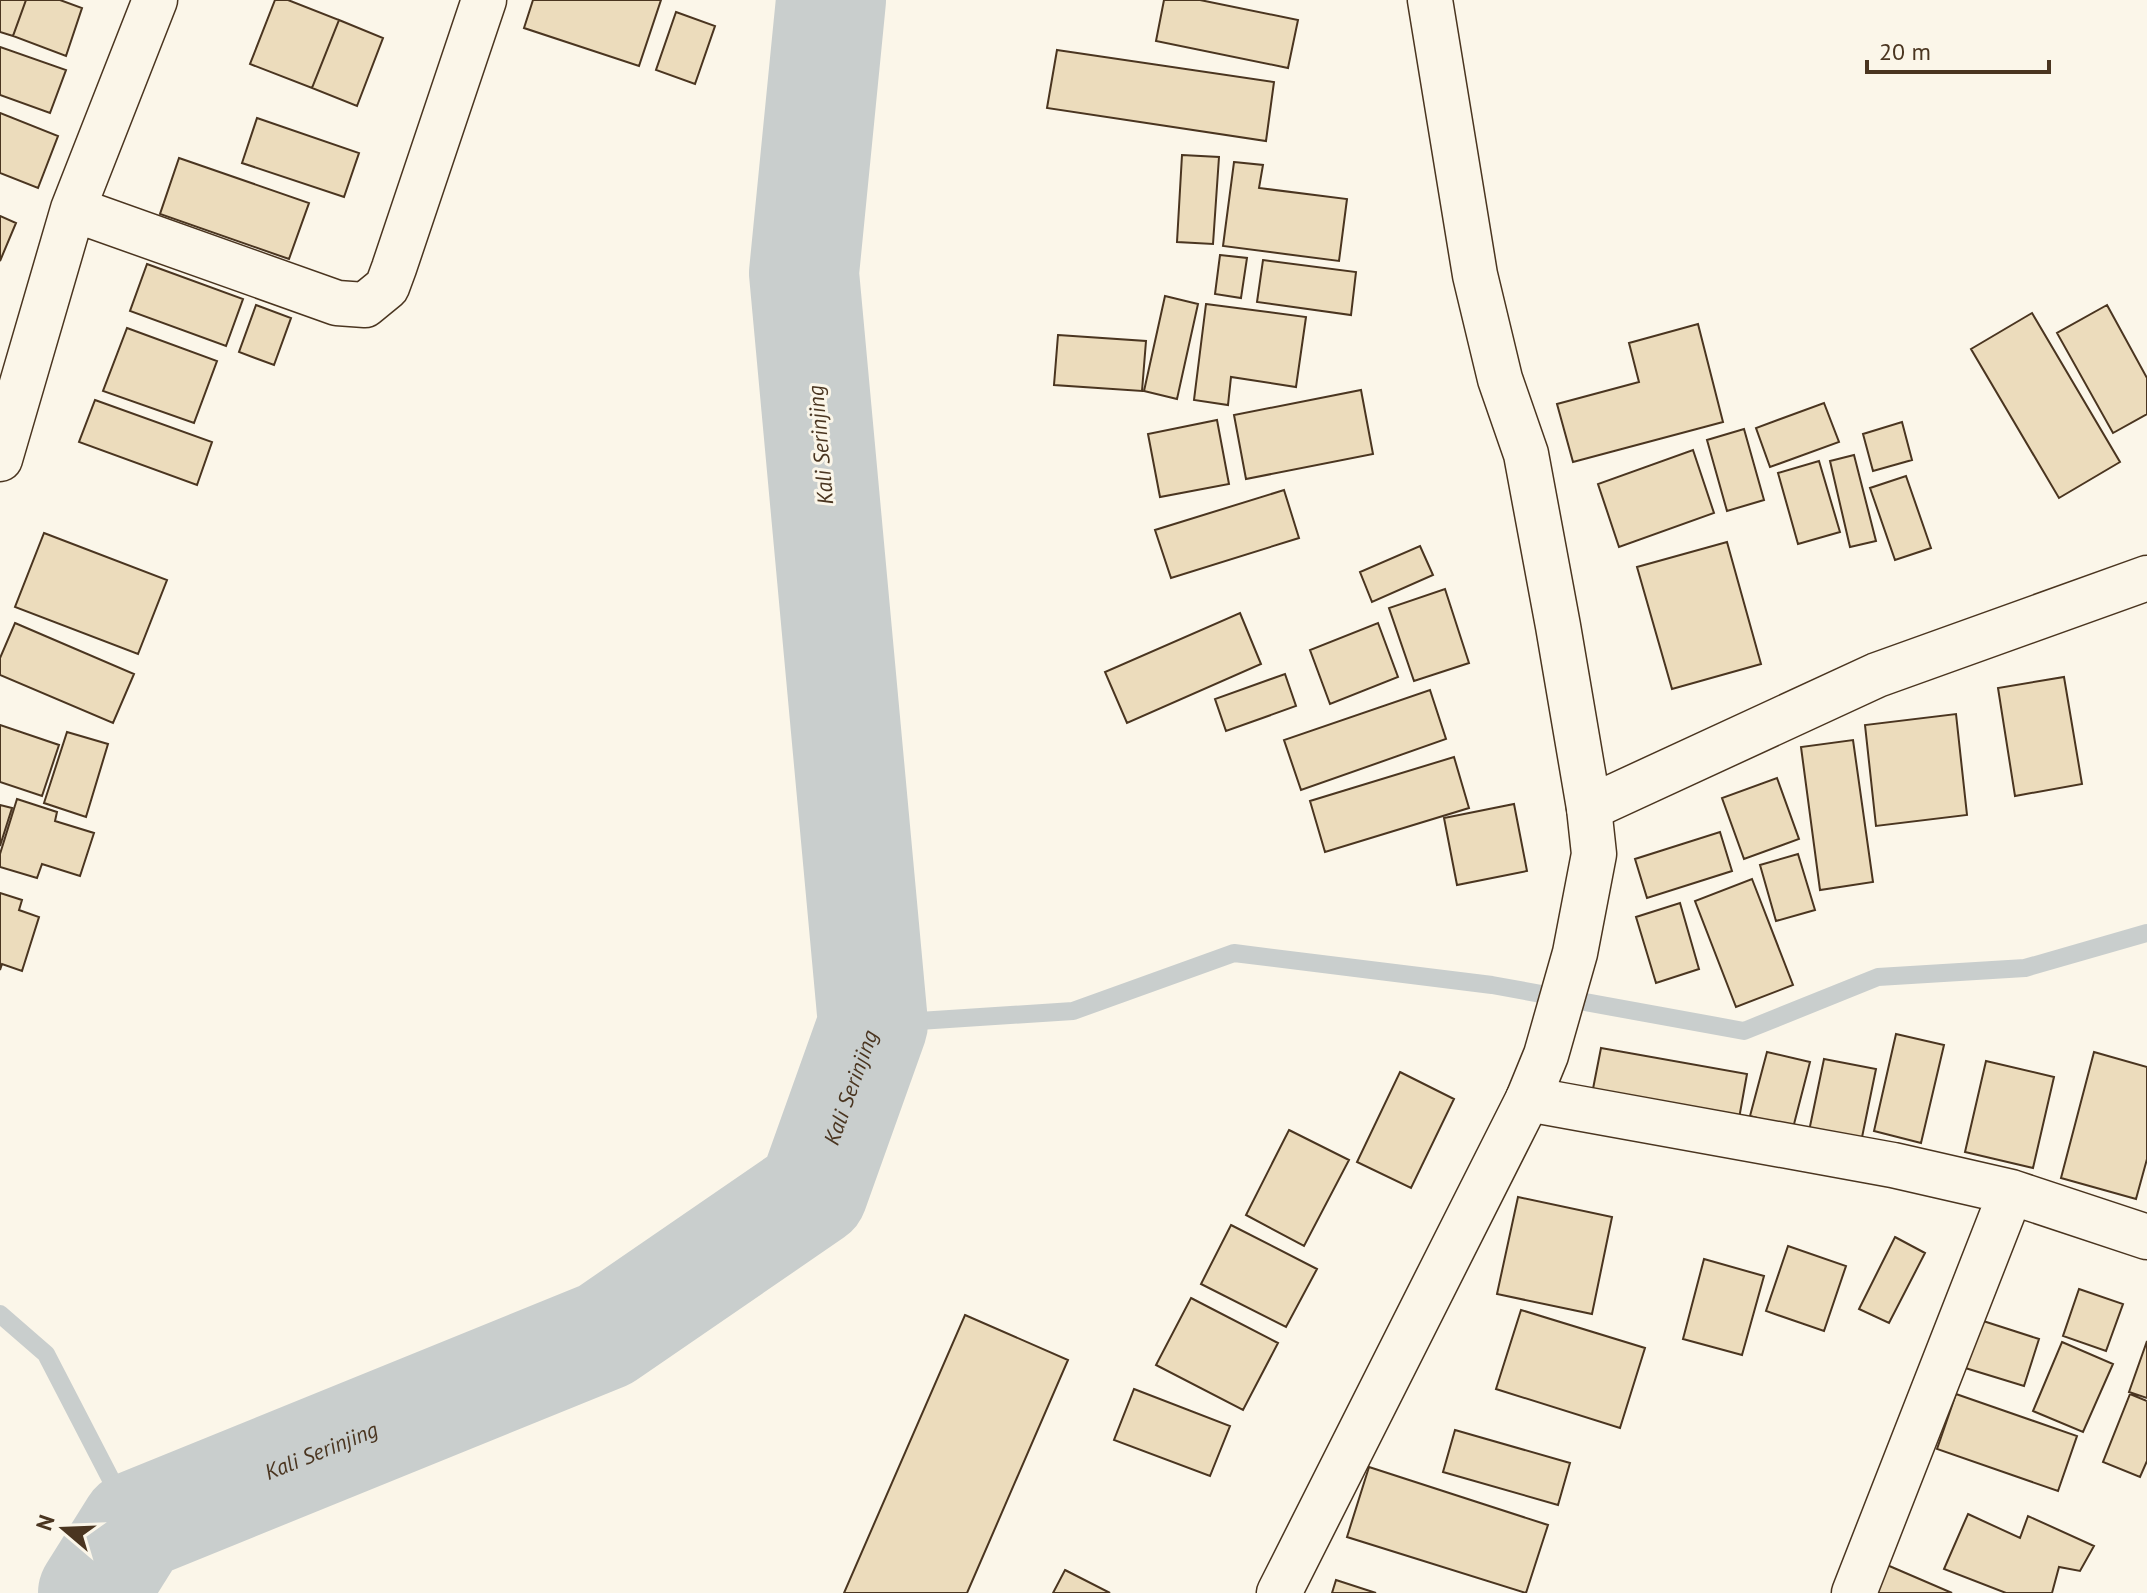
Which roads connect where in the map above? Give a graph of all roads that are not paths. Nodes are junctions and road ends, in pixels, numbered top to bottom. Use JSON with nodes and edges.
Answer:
{"nodes":[{"id":1,"x":155,"y":0,"type":"edge"},
{"id":2,"x":484,"y":0,"type":"edge"},
{"id":3,"x":1430,"y":0,"type":"edge"},
{"id":4,"x":73,"y":209,"type":"junction"},
{"id":5,"x":0,"y":459,"type":"edge"},
{"id":6,"x":2147,"y":578,"type":"edge"},
{"id":7,"x":1589,"y":808,"type":"junction"},
{"id":8,"x":1528,"y":1099,"type":"junction"},
{"id":9,"x":2011,"y":1192,"type":"junction"},
{"id":10,"x":2147,"y":1237,"type":"edge"},
{"id":11,"x":1279,"y":1593,"type":"edge"},
{"id":12,"x":1854,"y":1593,"type":"edge"}],
"edges":[{"from":1,"to":4,"type":"street"},
{"from":2,"to":4,"type":"street"},
{"from":3,"to":7,"type":"street"},
{"from":4,"to":5,"type":"street"},
{"from":6,"to":7,"type":"street"},
{"from":7,"to":8,"type":"street"},
{"from":8,"to":9,"type":"street"},
{"from":8,"to":11,"type":"street"},
{"from":9,"to":10,"type":"street"},
{"from":9,"to":12,"type":"street"}]}
